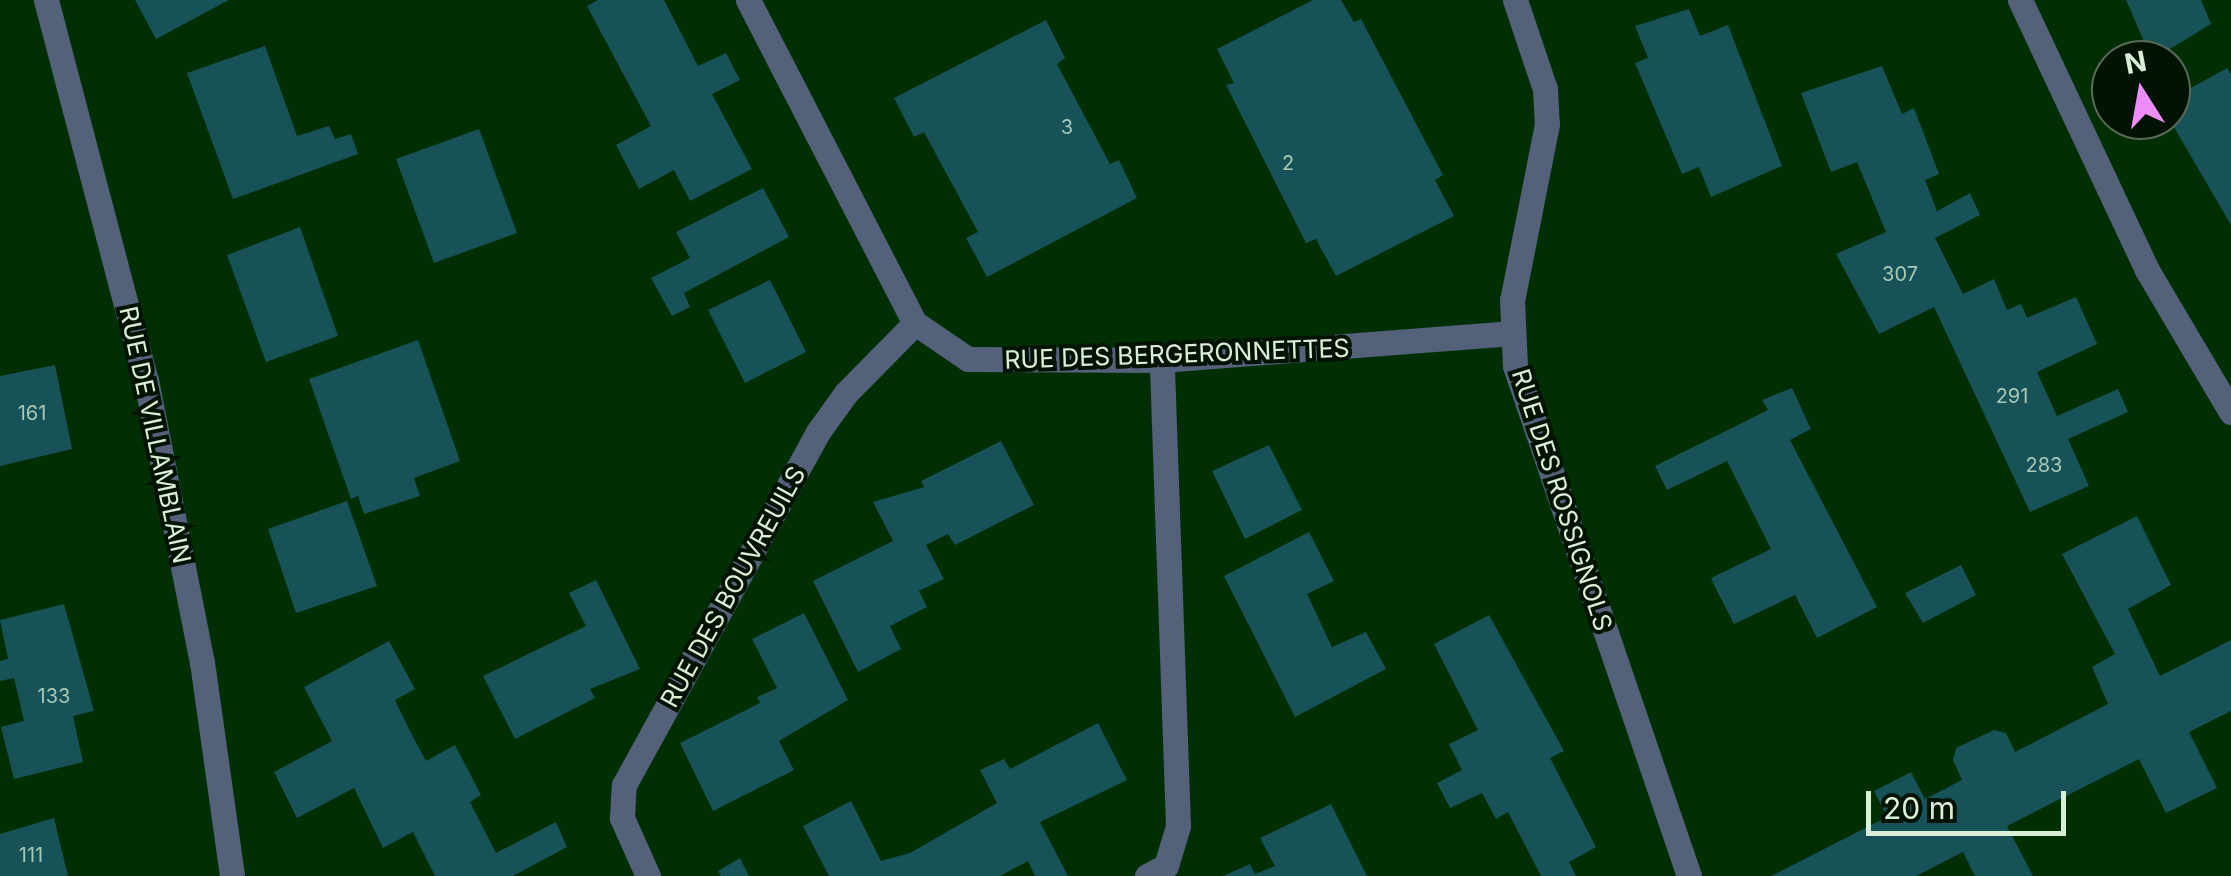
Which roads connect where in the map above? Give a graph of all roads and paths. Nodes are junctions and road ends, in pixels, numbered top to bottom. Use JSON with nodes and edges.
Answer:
{"nodes":[{"id":1,"x":46,"y":0,"type":"edge"},
{"id":2,"x":748,"y":0,"type":"edge"},
{"id":3,"x":1516,"y":0,"type":"edge"},
{"id":4,"x":2020,"y":0,"type":"edge"},
{"id":5,"x":914,"y":323,"type":"junction"},
{"id":6,"x":1513,"y":333,"type":"junction"},
{"id":7,"x":1162,"y":360,"type":"junction"},
{"id":8,"x":2231,"y":412,"type":"edge"},
{"id":9,"x":232,"y":876,"type":"edge"},
{"id":10,"x":648,"y":876,"type":"edge"},
{"id":11,"x":1147,"y":876,"type":"edge"},
{"id":12,"x":1689,"y":876,"type":"edge"}],
"edges":[{"from":1,"to":9,"type":"street","name":"RUE DE VILLAMBLAIN"},
{"from":2,"to":5,"type":"street","name":"RUE DES BERGERONNETTES"},
{"from":3,"to":6,"type":"street","name":"RUE DES ROSSIGNOLS"},
{"from":4,"to":8,"type":"street"},
{"from":5,"to":7,"type":"street","name":"RUE DES BERGERONNETTES"},
{"from":5,"to":10,"type":"street","name":"RUE DES BOUVREUILS"},
{"from":6,"to":7,"type":"street","name":"RUE DES BERGERONNETTES"},
{"from":6,"to":12,"type":"street","name":"RUE DES ROSSIGNOLS"},
{"from":7,"to":11,"type":"street"}]}
